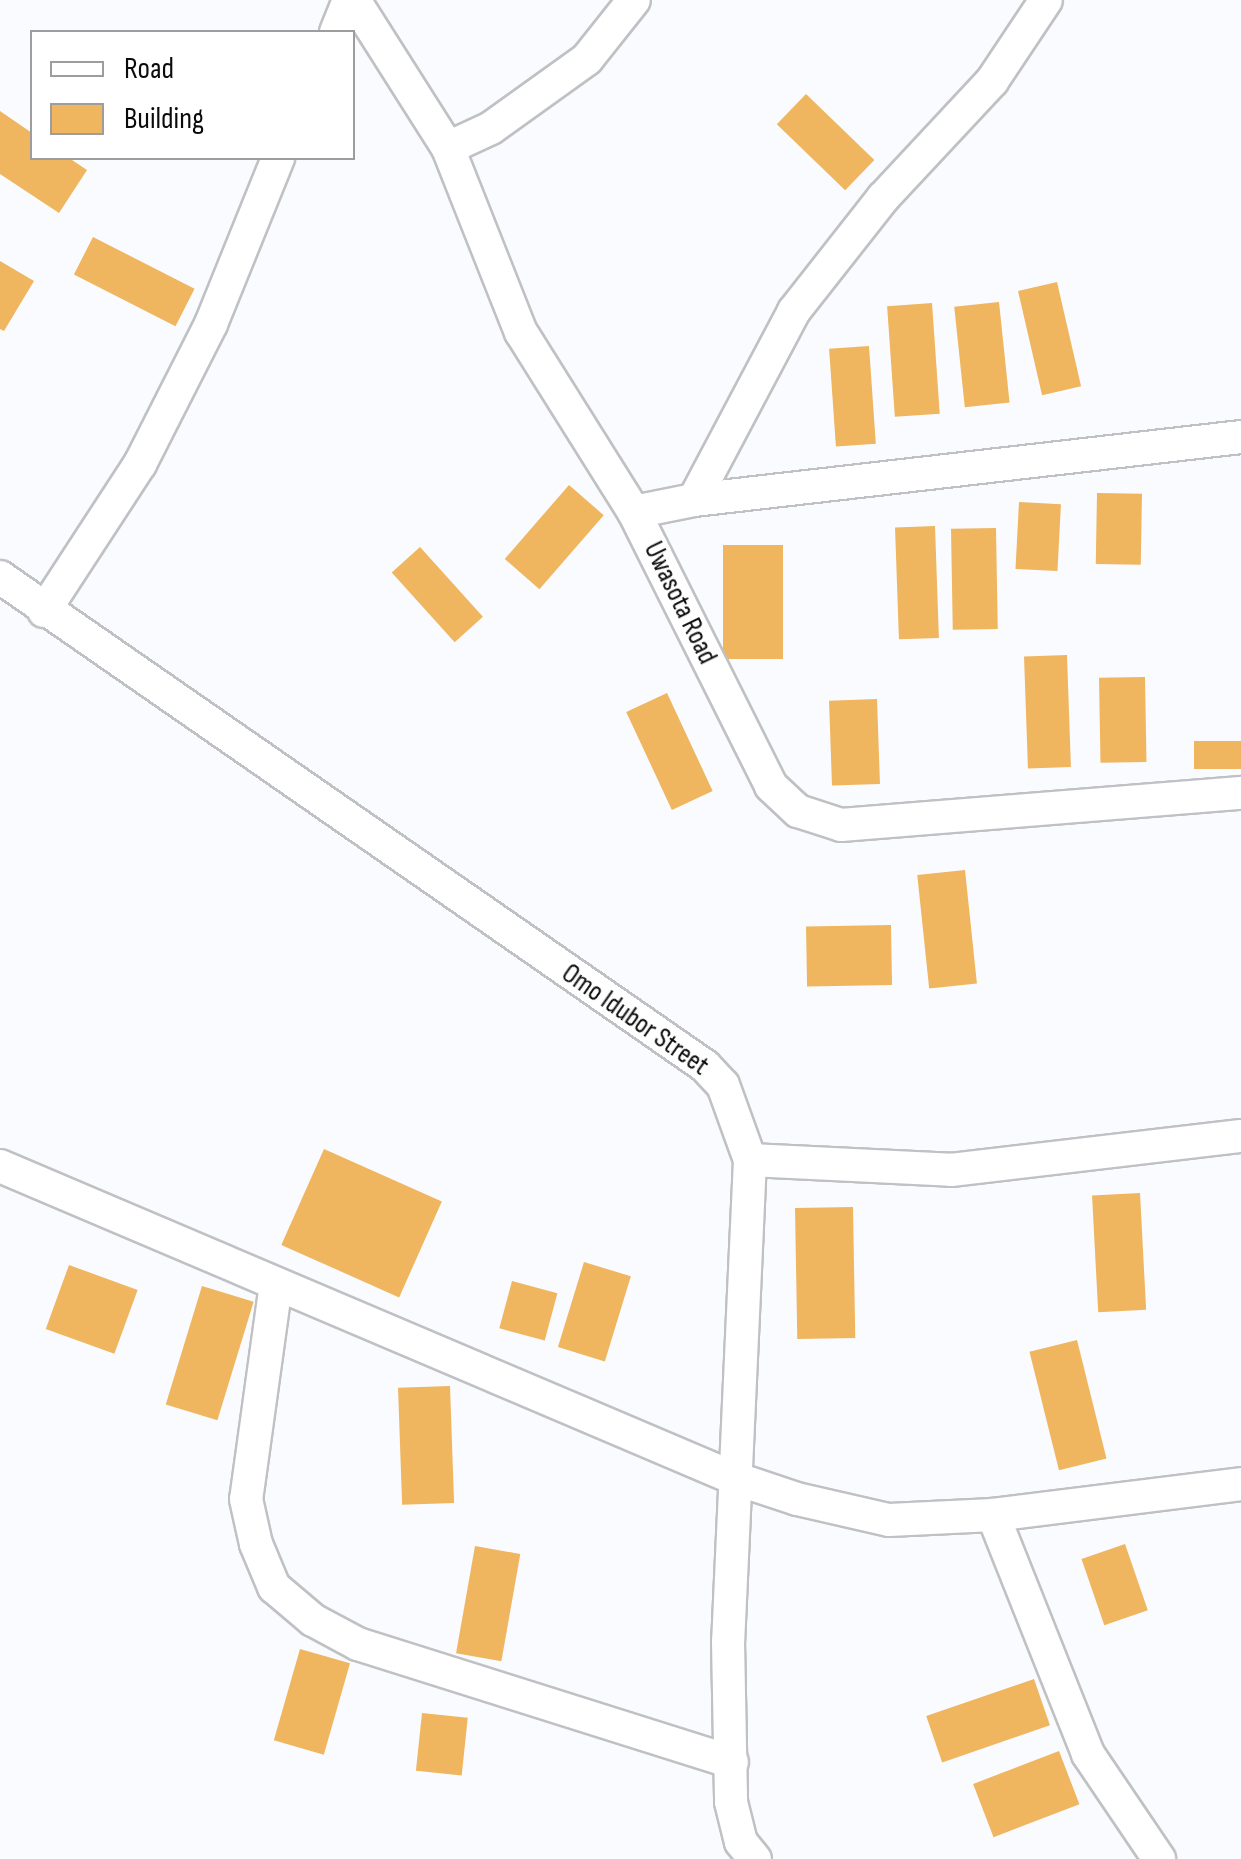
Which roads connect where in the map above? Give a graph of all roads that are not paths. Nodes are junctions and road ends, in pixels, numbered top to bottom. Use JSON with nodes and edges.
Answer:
{"nodes":[{"id":1,"x":351,"y":0,"type":"edge"},
{"id":2,"x":634,"y":0,"type":"edge"},
{"id":3,"x":1046,"y":0,"type":"edge"},
{"id":4,"x":337,"y":30,"type":"edge"},
{"id":5,"x":448,"y":148,"type":"junction"},
{"id":6,"x":277,"y":160,"type":"edge"},
{"id":7,"x":1241,"y":437,"type":"edge"},
{"id":8,"x":694,"y":500,"type":"junction"},
{"id":9,"x":634,"y":512,"type":"junction"},
{"id":10,"x":0,"y":578,"type":"edge"},
{"id":11,"x":44,"y":610,"type":"junction"},
{"id":12,"x":1241,"y":794,"type":"edge"},
{"id":13,"x":1241,"y":1136,"type":"edge"},
{"id":14,"x":750,"y":1160,"type":"junction"},
{"id":15,"x":0,"y":1166,"type":"edge"},
{"id":16,"x":276,"y":1284,"type":"junction"},
{"id":17,"x":734,"y":1478,"type":"junction"},
{"id":18,"x":1241,"y":1484,"type":"edge"},
{"id":19,"x":993,"y":1514,"type":"junction"},
{"id":20,"x":732,"y":1762,"type":"junction"},
{"id":21,"x":746,"y":1853,"type":"edge"},
{"id":22,"x":1159,"y":1859,"type":"edge"}],
"edges":[{"from":1,"to":4,"type":"street"},
{"from":1,"to":5,"type":"street","name":"Uwasota Road"},
{"from":2,"to":5,"type":"street"},
{"from":3,"to":8,"type":"street"},
{"from":5,"to":9,"type":"street","name":"Uwasota Road"},
{"from":6,"to":11,"type":"street"},
{"from":7,"to":8,"type":"street"},
{"from":8,"to":9,"type":"street"},
{"from":9,"to":12,"type":"street","name":"Uwasota Road"},
{"from":10,"to":11,"type":"street","name":"Omo Idubor Street"},
{"from":11,"to":14,"type":"street","name":"Omo Idubor Street"},
{"from":13,"to":14,"type":"street"},
{"from":14,"to":17,"type":"street","name":"Omo Idubor Street"},
{"from":15,"to":16,"type":"street"},
{"from":16,"to":17,"type":"street"},
{"from":16,"to":20,"type":"street"},
{"from":17,"to":19,"type":"street"},
{"from":17,"to":20,"type":"street","name":"Omo Idubor Street"},
{"from":18,"to":19,"type":"street"},
{"from":19,"to":22,"type":"street"},
{"from":20,"to":21,"type":"street","name":"Omo Idubor Street"}]}
